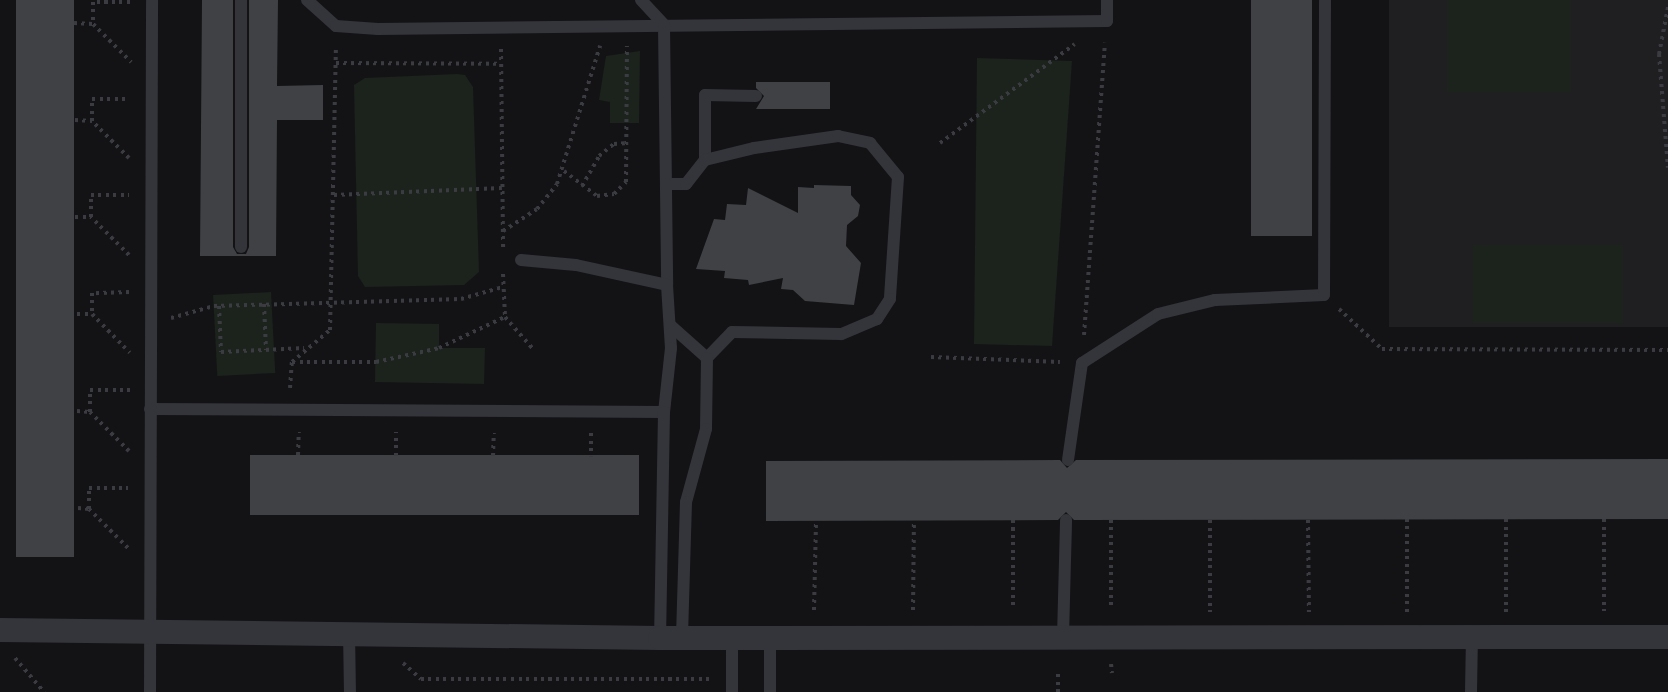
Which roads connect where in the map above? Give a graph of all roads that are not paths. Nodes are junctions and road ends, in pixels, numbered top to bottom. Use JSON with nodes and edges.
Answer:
{"nodes":[{"id":1,"x":242,"y":0,"type":"edge"},
{"id":2,"x":307,"y":0,"type":"edge"},
{"id":3,"x":641,"y":0,"type":"edge"},
{"id":4,"x":1107,"y":0,"type":"edge"},
{"id":5,"x":1325,"y":0,"type":"edge"},
{"id":6,"x":152,"y":1,"type":"edge"},
{"id":7,"x":664,"y":25,"type":"junction"},
{"id":8,"x":756,"y":96,"type":"dead end"},
{"id":9,"x":705,"y":160,"type":"junction"},
{"id":10,"x":666,"y":184,"type":"junction"},
{"id":11,"x":241,"y":247,"type":"dead end"},
{"id":12,"x":521,"y":260,"type":"dead end"},
{"id":13,"x":666,"y":285,"type":"junction"},
{"id":14,"x":670,"y":325,"type":"junction"},
{"id":15,"x":707,"y":358,"type":"junction"},
{"id":16,"x":150,"y":409,"type":"junction"},
{"id":17,"x":664,"y":412,"type":"junction"},
{"id":18,"x":1068,"y":460,"type":"dead end"},
{"id":19,"x":1066,"y":520,"type":"dead end"},
{"id":20,"x":0,"y":630,"type":"edge"},
{"id":21,"x":148,"y":630,"type":"junction"},
{"id":22,"x":349,"y":632,"type":"junction"},
{"id":23,"x":770,"y":636,"type":"junction"},
{"id":24,"x":732,"y":637,"type":"junction"},
{"id":25,"x":1063,"y":637,"type":"junction"},
{"id":26,"x":1472,"y":637,"type":"junction"},
{"id":27,"x":1668,"y":637,"type":"edge"},
{"id":28,"x":671,"y":638,"type":"junction"},
{"id":29,"x":150,"y":692,"type":"edge"},
{"id":30,"x":350,"y":692,"type":"edge"},
{"id":31,"x":732,"y":692,"type":"edge"},
{"id":32,"x":770,"y":692,"type":"edge"},
{"id":33,"x":1472,"y":692,"type":"edge"}],
"edges":[{"from":1,"to":11,"type":"lane"},
{"from":2,"to":7,"type":"lane"},
{"from":3,"to":7,"type":"lane"},
{"from":4,"to":7,"type":"lane"},
{"from":5,"to":18,"type":"lane"},
{"from":6,"to":16,"type":"lane"},
{"from":7,"to":10,"type":"lane"},
{"from":8,"to":9,"type":"lane"},
{"from":9,"to":10,"type":"lane"},
{"from":9,"to":15,"type":"lane"},
{"from":10,"to":13,"type":"lane"},
{"from":12,"to":13,"type":"lane"},
{"from":13,"to":14,"type":"lane"},
{"from":14,"to":15,"type":"lane"},
{"from":14,"to":17,"type":"lane"},
{"from":15,"to":28,"type":"lane"},
{"from":16,"to":17,"type":"lane"},
{"from":16,"to":21,"type":"lane"},
{"from":17,"to":28,"type":"lane"},
{"from":19,"to":25,"type":"lane"},
{"from":20,"to":21,"type":"street"},
{"from":21,"to":22,"type":"street"},
{"from":21,"to":29,"type":"lane"},
{"from":22,"to":28,"type":"street"},
{"from":22,"to":30,"type":"lane"},
{"from":23,"to":24,"type":"street"},
{"from":23,"to":25,"type":"street"},
{"from":23,"to":32,"type":"lane"},
{"from":24,"to":28,"type":"street"},
{"from":24,"to":31,"type":"lane"},
{"from":25,"to":26,"type":"street"},
{"from":26,"to":27,"type":"street"},
{"from":26,"to":33,"type":"lane"}]}
